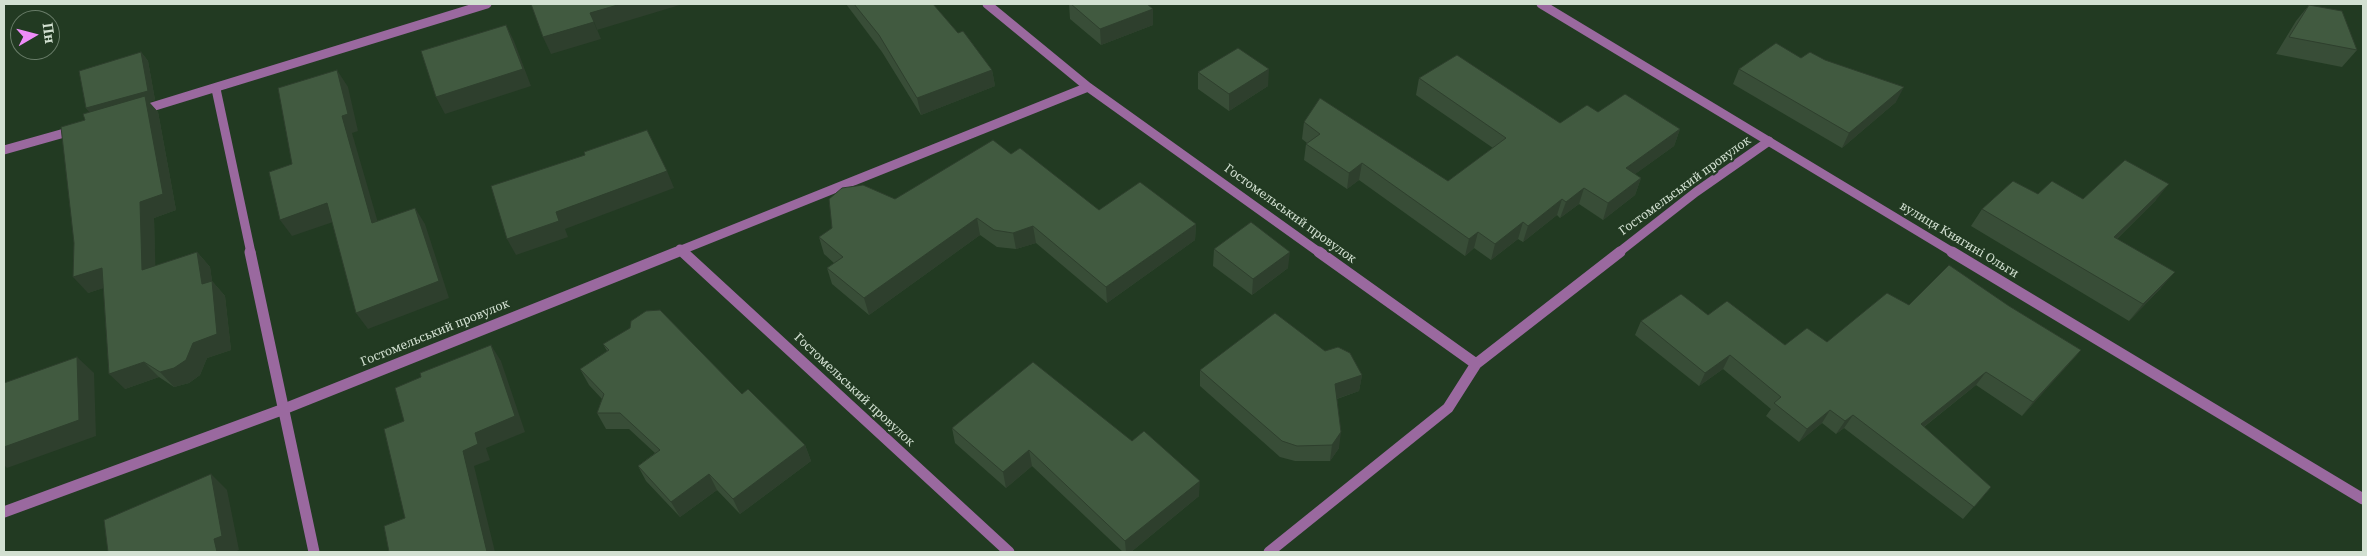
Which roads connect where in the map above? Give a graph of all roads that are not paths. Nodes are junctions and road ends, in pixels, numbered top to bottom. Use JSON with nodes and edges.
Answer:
{"nodes":[{"id":1,"x":487,"y":4,"type":"edge"},
{"id":2,"x":987,"y":4,"type":"edge"},
{"id":3,"x":1541,"y":4,"type":"edge"},
{"id":4,"x":1088,"y":87,"type":"junction"},
{"id":5,"x":216,"y":89,"type":"junction"},
{"id":6,"x":133,"y":113,"type":"edge"},
{"id":7,"x":87,"y":126,"type":"edge"},
{"id":8,"x":1769,"y":141,"type":"junction"},
{"id":9,"x":4,"y":150,"type":"edge"},
{"id":10,"x":680,"y":249,"type":"junction"},
{"id":11,"x":1476,"y":364,"type":"junction"},
{"id":12,"x":284,"y":409,"type":"junction"},
{"id":13,"x":2363,"y":499,"type":"edge"},
{"id":14,"x":4,"y":512,"type":"edge"},
{"id":15,"x":314,"y":552,"type":"edge"},
{"id":16,"x":1009,"y":552,"type":"edge"},
{"id":17,"x":1269,"y":552,"type":"edge"}],
"edges":[{"from":1,"to":5,"type":"street"},
{"from":2,"to":4,"type":"street","name":"Гостомельський провулок"},
{"from":3,"to":8,"type":"street","name":"вулиця Княгині Ольги"},
{"from":4,"to":10,"type":"street","name":"Гостомельський провулок"},
{"from":4,"to":11,"type":"street","name":"Гостомельський провулок"},
{"from":5,"to":6,"type":"street"},
{"from":5,"to":12,"type":"street"},
{"from":7,"to":9,"type":"street"},
{"from":8,"to":11,"type":"street","name":"Гостомельський провулок"},
{"from":8,"to":13,"type":"street","name":"вулиця Княгині Ольги"},
{"from":10,"to":12,"type":"street","name":"Гостомельський провулок"},
{"from":10,"to":16,"type":"street","name":"Гостомельський провулок"},
{"from":11,"to":17,"type":"street","name":"Гостомельський провулок"},
{"from":12,"to":14,"type":"street","name":"Гостомельський провулок"},
{"from":12,"to":15,"type":"street"}]}
